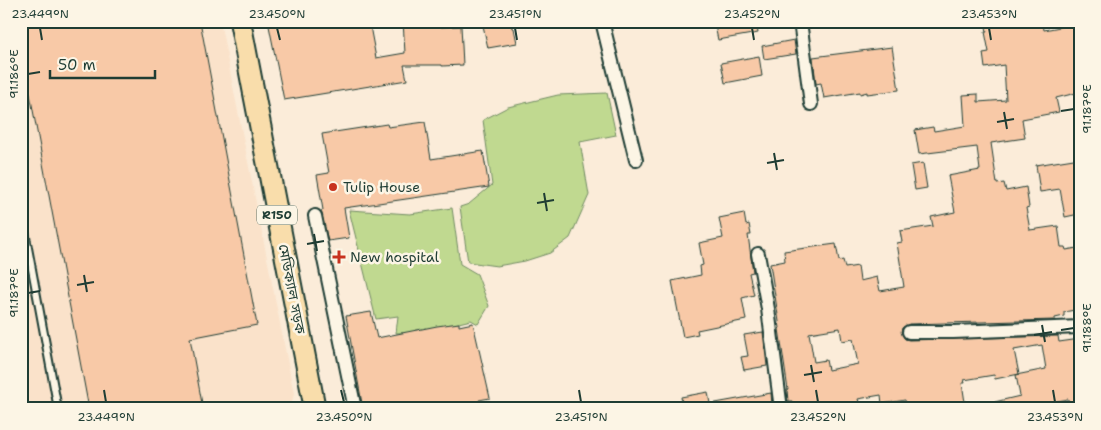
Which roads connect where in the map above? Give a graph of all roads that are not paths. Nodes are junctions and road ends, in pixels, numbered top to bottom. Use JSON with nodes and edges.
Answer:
{"nodes":[{"id":1,"x":240,"y":21,"type":"edge"},
{"id":2,"x":602,"y":21,"type":"edge"},
{"id":3,"x":800,"y":21,"type":"edge"},
{"id":4,"x":811,"y":104,"type":"dead end"},
{"id":5,"x":636,"y":160,"type":"dead end"},
{"id":6,"x":21,"y":210,"type":"edge"},
{"id":7,"x":315,"y":216,"type":"dead end"},
{"id":8,"x":758,"y":254,"type":"dead end"},
{"id":9,"x":1080,"y":328,"type":"edge"},
{"id":10,"x":910,"y":332,"type":"dead end"},
{"id":11,"x":58,"y":409,"type":"edge"},
{"id":12,"x":315,"y":409,"type":"edge"},
{"id":13,"x":355,"y":409,"type":"edge"},
{"id":14,"x":781,"y":409,"type":"edge"}],
"edges":[{"from":1,"to":12,"type":"main road","name":"মেডিক্যাল সড়ক","number":"R150"},
{"from":2,"to":5,"type":"street"},
{"from":3,"to":4,"type":"street"},
{"from":6,"to":11,"type":"lane"},
{"from":7,"to":13,"type":"street"},
{"from":8,"to":14,"type":"street"},
{"from":9,"to":10,"type":"street"}]}
